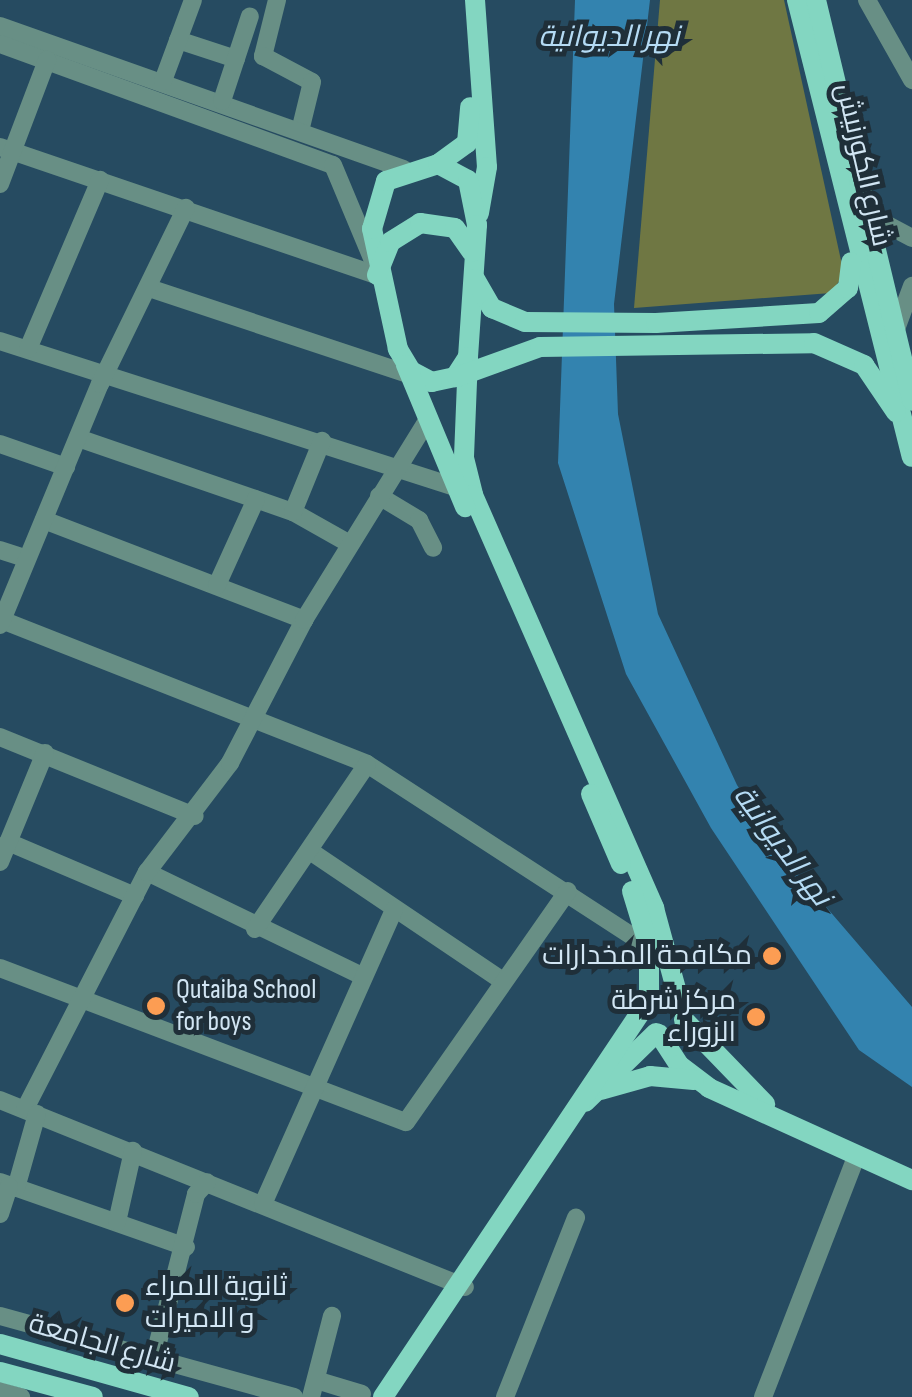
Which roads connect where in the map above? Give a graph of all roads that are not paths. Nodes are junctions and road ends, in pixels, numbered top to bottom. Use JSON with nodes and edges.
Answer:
{"nodes":[{"id":1,"x":192,"y":0,"type":"edge"},
{"id":2,"x":277,"y":0,"type":"edge"},
{"id":3,"x":461,"y":0,"type":"edge"},
{"id":4,"x":474,"y":0,"type":"edge"},
{"id":5,"x":797,"y":0,"type":"edge"},
{"id":6,"x":816,"y":0,"type":"edge"},
{"id":7,"x":867,"y":0,"type":"edge"},
{"id":8,"x":250,"y":16,"type":"dead end"},
{"id":9,"x":0,"y":26,"type":"edge"},
{"id":10,"x":178,"y":40,"type":"junction"},
{"id":11,"x":14,"y":43,"type":"edge"},
{"id":12,"x":236,"y":59,"type":"junction"},
{"id":13,"x":47,"y":60,"type":"junction"},
{"id":14,"x":912,"y":80,"type":"edge"},
{"id":15,"x":163,"y":81,"type":"junction"},
{"id":16,"x":222,"y":101,"type":"junction"},
{"id":17,"x":830,"y":106,"type":"junction"},
{"id":18,"x":301,"y":127,"type":"junction"},
{"id":19,"x":6,"y":149,"type":"edge"},
{"id":20,"x":438,"y":164,"type":"junction"},
{"id":21,"x":403,"y":170,"type":"junction"},
{"id":22,"x":100,"y":180,"type":"junction"},
{"id":23,"x":0,"y":184,"type":"edge"},
{"id":24,"x":186,"y":208,"type":"junction"},
{"id":25,"x":864,"y":214,"type":"junction"},
{"id":26,"x":477,"y":224,"type":"junction"},
{"id":27,"x":850,"y":236,"type":"junction"},
{"id":28,"x":912,"y":238,"type":"edge"},
{"id":29,"x":472,"y":260,"type":"junction"},
{"id":30,"x":376,"y":269,"type":"junction"},
{"id":31,"x":912,"y":286,"type":"edge"},
{"id":32,"x":152,"y":288,"type":"junction"},
{"id":33,"x":896,"y":335,"type":"junction"},
{"id":34,"x":0,"y":341,"type":"edge"},
{"id":35,"x":28,"y":349,"type":"junction"},
{"id":36,"x":510,"y":352,"type":"junction"},
{"id":37,"x":463,"y":369,"type":"junction"},
{"id":38,"x":411,"y":372,"type":"junction"},
{"id":39,"x":110,"y":376,"type":"junction"},
{"id":40,"x":904,"y":407,"type":"edge"},
{"id":41,"x":428,"y":418,"type":"junction"},
{"id":42,"x":78,"y":438,"type":"junction"},
{"id":43,"x":322,"y":442,"type":"junction"},
{"id":44,"x":0,"y":444,"type":"edge"},
{"id":45,"x":912,"y":457,"type":"edge"},
{"id":46,"x":464,"y":458,"type":"junction"},
{"id":47,"x":66,"y":467,"type":"junction"},
{"id":48,"x":396,"y":467,"type":"junction"},
{"id":49,"x":456,"y":488,"type":"junction"},
{"id":50,"x":379,"y":496,"type":"junction"},
{"id":51,"x":256,"y":499,"type":"junction"},
{"id":52,"x":293,"y":512,"type":"junction"},
{"id":53,"x":44,"y":520,"type":"junction"},
{"id":54,"x":350,"y":544,"type":"junction"},
{"id":55,"x":433,"y":548,"type":"dead end"},
{"id":56,"x":0,"y":550,"type":"edge"},
{"id":57,"x":25,"y":558,"type":"junction"},
{"id":58,"x":217,"y":585,"type":"junction"},
{"id":59,"x":304,"y":620,"type":"junction"},
{"id":60,"x":1,"y":622,"type":"edge"},
{"id":61,"x":252,"y":716,"type":"junction"},
{"id":62,"x":0,"y":737,"type":"edge"},
{"id":63,"x":45,"y":753,"type":"junction"},
{"id":64,"x":367,"y":764,"type":"junction"},
{"id":65,"x":194,"y":816,"type":"junction"},
{"id":66,"x":8,"y":842,"type":"junction"},
{"id":67,"x":310,"y":851,"type":"junction"},
{"id":68,"x":0,"y":862,"type":"edge"},
{"id":69,"x":148,"y":872,"type":"junction"},
{"id":70,"x":568,"y":892,"type":"junction"},
{"id":71,"x":134,"y":896,"type":"junction"},
{"id":72,"x":394,"y":910,"type":"junction"},
{"id":73,"x":255,"y":929,"type":"junction"},
{"id":74,"x":649,"y":947,"type":"junction"},
{"id":75,"x":0,"y":968,"type":"edge"},
{"id":76,"x":362,"y":976,"type":"junction"},
{"id":77,"x":503,"y":981,"type":"junction"},
{"id":78,"x":81,"y":998,"type":"junction"},
{"id":79,"x":647,"y":1003,"type":"junction"},
{"id":80,"x":682,"y":1010,"type":"junction"},
{"id":81,"x":658,"y":1034,"type":"junction"},
{"id":82,"x":697,"y":1080,"type":"junction"},
{"id":83,"x":312,"y":1087,"type":"junction"},
{"id":84,"x":590,"y":1095,"type":"junction"},
{"id":85,"x":0,"y":1100,"type":"edge"},
{"id":86,"x":31,"y":1112,"type":"junction"},
{"id":87,"x":808,"y":1134,"type":"junction"},
{"id":88,"x":133,"y":1150,"type":"junction"},
{"id":89,"x":857,"y":1155,"type":"junction"},
{"id":90,"x":912,"y":1180,"type":"edge"},
{"id":91,"x":207,"y":1182,"type":"junction"},
{"id":92,"x":8,"y":1185,"type":"edge"},
{"id":93,"x":262,"y":1204,"type":"junction"},
{"id":94,"x":0,"y":1214,"type":"edge"},
{"id":95,"x":576,"y":1218,"type":"dead end"},
{"id":96,"x":117,"y":1222,"type":"junction"},
{"id":97,"x":186,"y":1247,"type":"junction"},
{"id":98,"x":462,"y":1286,"type":"junction"},
{"id":99,"x":0,"y":1316,"type":"edge"},
{"id":100,"x":332,"y":1316,"type":"dead end"},
{"id":101,"x":0,"y":1344,"type":"edge"},
{"id":102,"x":154,"y":1358,"type":"junction"},
{"id":103,"x":0,"y":1372,"type":"edge"},
{"id":104,"x":314,"y":1388,"type":"edge"},
{"id":105,"x":0,"y":1392,"type":"edge"},
{"id":106,"x":362,"y":1394,"type":"dead end"},
{"id":107,"x":21,"y":1397,"type":"edge"},
{"id":108,"x":93,"y":1397,"type":"edge"},
{"id":109,"x":189,"y":1397,"type":"edge"},
{"id":110,"x":294,"y":1397,"type":"edge"},
{"id":111,"x":384,"y":1397,"type":"edge"},
{"id":112,"x":394,"y":1397,"type":"edge"},
{"id":113,"x":505,"y":1397,"type":"edge"},
{"id":114,"x":762,"y":1397,"type":"edge"}],
"edges":[{"from":1,"to":10,"type":"street"},
{"from":2,"to":18,"type":"street"},
{"from":3,"to":20,"type":"main road"},
{"from":4,"to":26,"type":"main road"},
{"from":5,"to":17,"type":"main road","name":"شارع الكورنيش"},
{"from":6,"to":17,"type":"main road","name":"شارع الكورنيش"},
{"from":7,"to":14,"type":"street"},
{"from":8,"to":12,"type":"street"},
{"from":9,"to":11,"type":"street"},
{"from":10,"to":12,"type":"street"},
{"from":10,"to":15,"type":"street"},
{"from":11,"to":13,"type":"street"},
{"from":11,"to":15,"type":"street"},
{"from":12,"to":16,"type":"street"},
{"from":13,"to":19,"type":"street"},
{"from":13,"to":30,"type":"street"},
{"from":15,"to":16,"type":"street"},
{"from":16,"to":18,"type":"street"},
{"from":17,"to":25,"type":"main road","name":"شارع الكورنيش"},
{"from":17,"to":27,"type":"main road","name":"شارع الكورنيش"},
{"from":18,"to":21,"type":"street"},
{"from":19,"to":22,"type":"street"},
{"from":19,"to":23,"type":"street"},
{"from":20,"to":21,"type":"main road"},
{"from":20,"to":26,"type":"main road"},
{"from":21,"to":30,"type":"main road"},
{"from":22,"to":24,"type":"street"},
{"from":22,"to":35,"type":"street"},
{"from":24,"to":30,"type":"street"},
{"from":24,"to":32,"type":"street"},
{"from":25,"to":28,"type":"street"},
{"from":25,"to":33,"type":"main road","name":"شارع الكورنيش"},
{"from":26,"to":29,"type":"main road"},
{"from":27,"to":29,"type":"main road"},
{"from":27,"to":40,"type":"main road","name":"شارع الكورنيش"},
{"from":29,"to":30,"type":"main road"},
{"from":29,"to":37,"type":"main road"},
{"from":30,"to":38,"type":"main road"},
{"from":31,"to":33,"type":"street"},
{"from":32,"to":38,"type":"street"},
{"from":32,"to":39,"type":"street"},
{"from":33,"to":40,"type":"main road","name":"شارع الكورنيش"},
{"from":34,"to":35,"type":"street"},
{"from":35,"to":39,"type":"street"},
{"from":36,"to":37,"type":"main road"},
{"from":36,"to":40,"type":"main road"},
{"from":36,"to":46,"type":"main road"},
{"from":37,"to":38,"type":"main road"},
{"from":37,"to":46,"type":"main road"},
{"from":38,"to":41,"type":"main road"},
{"from":39,"to":42,"type":"street"},
{"from":39,"to":43,"type":"street"},
{"from":40,"to":45,"type":"main road","name":"شارع الكورنيش"},
{"from":41,"to":48,"type":"street"},
{"from":41,"to":49,"type":"main road"},
{"from":42,"to":47,"type":"street"},
{"from":42,"to":51,"type":"street"},
{"from":43,"to":48,"type":"street"},
{"from":43,"to":52,"type":"street"},
{"from":44,"to":47,"type":"street"},
{"from":46,"to":80,"type":"main road"},
{"from":47,"to":53,"type":"street"},
{"from":48,"to":49,"type":"street"},
{"from":48,"to":50,"type":"street"},
{"from":49,"to":74,"type":"main road"},
{"from":50,"to":54,"type":"street"},
{"from":50,"to":55,"type":"street"},
{"from":51,"to":52,"type":"street"},
{"from":51,"to":58,"type":"street"},
{"from":52,"to":54,"type":"street"},
{"from":53,"to":57,"type":"street"},
{"from":53,"to":58,"type":"street"},
{"from":54,"to":59,"type":"street"},
{"from":56,"to":57,"type":"street"},
{"from":57,"to":60,"type":"street"},
{"from":58,"to":59,"type":"street"},
{"from":59,"to":61,"type":"street"},
{"from":60,"to":61,"type":"street"},
{"from":61,"to":64,"type":"street"},
{"from":61,"to":65,"type":"street"},
{"from":62,"to":63,"type":"street"},
{"from":63,"to":65,"type":"street"},
{"from":63,"to":66,"type":"street"},
{"from":64,"to":67,"type":"street"},
{"from":64,"to":70,"type":"street"},
{"from":65,"to":69,"type":"street"},
{"from":66,"to":68,"type":"street"},
{"from":66,"to":71,"type":"street"},
{"from":67,"to":72,"type":"street"},
{"from":67,"to":73,"type":"street"},
{"from":69,"to":71,"type":"street"},
{"from":69,"to":73,"type":"street"},
{"from":70,"to":74,"type":"street"},
{"from":70,"to":77,"type":"street"},
{"from":71,"to":78,"type":"street"},
{"from":72,"to":76,"type":"street"},
{"from":72,"to":77,"type":"street"},
{"from":73,"to":76,"type":"street"},
{"from":74,"to":79,"type":"main road"},
{"from":75,"to":78,"type":"street"},
{"from":76,"to":83,"type":"street"},
{"from":77,"to":83,"type":"street"},
{"from":78,"to":83,"type":"street"},
{"from":78,"to":86,"type":"street"},
{"from":79,"to":80,"type":"main road"},
{"from":79,"to":81,"type":"main road"},
{"from":79,"to":98,"type":"main road"},
{"from":80,"to":81,"type":"main road"},
{"from":80,"to":87,"type":"main road"},
{"from":81,"to":82,"type":"main road"},
{"from":81,"to":84,"type":"main road"},
{"from":82,"to":84,"type":"main road"},
{"from":82,"to":87,"type":"main road"},
{"from":83,"to":93,"type":"street"},
{"from":84,"to":98,"type":"main road"},
{"from":85,"to":86,"type":"street"},
{"from":86,"to":88,"type":"street"},
{"from":86,"to":92,"type":"street"},
{"from":87,"to":89,"type":"main road"},
{"from":88,"to":91,"type":"street"},
{"from":88,"to":96,"type":"street"},
{"from":89,"to":90,"type":"main road"},
{"from":89,"to":114,"type":"street"},
{"from":91,"to":93,"type":"street"},
{"from":91,"to":97,"type":"street"},
{"from":92,"to":94,"type":"street"},
{"from":92,"to":96,"type":"street"},
{"from":93,"to":98,"type":"street"},
{"from":95,"to":113,"type":"street"},
{"from":96,"to":97,"type":"street"},
{"from":97,"to":102,"type":"street"},
{"from":98,"to":111,"type":"main road"},
{"from":98,"to":112,"type":"main road"},
{"from":99,"to":102,"type":"street"},
{"from":100,"to":104,"type":"street"},
{"from":101,"to":109,"type":"main road","name":"شارع الجامعة"},
{"from":102,"to":110,"type":"street"},
{"from":103,"to":108,"type":"main road","name":"شارع الجامعة"},
{"from":104,"to":106,"type":"street"},
{"from":105,"to":107,"type":"street"}]}
